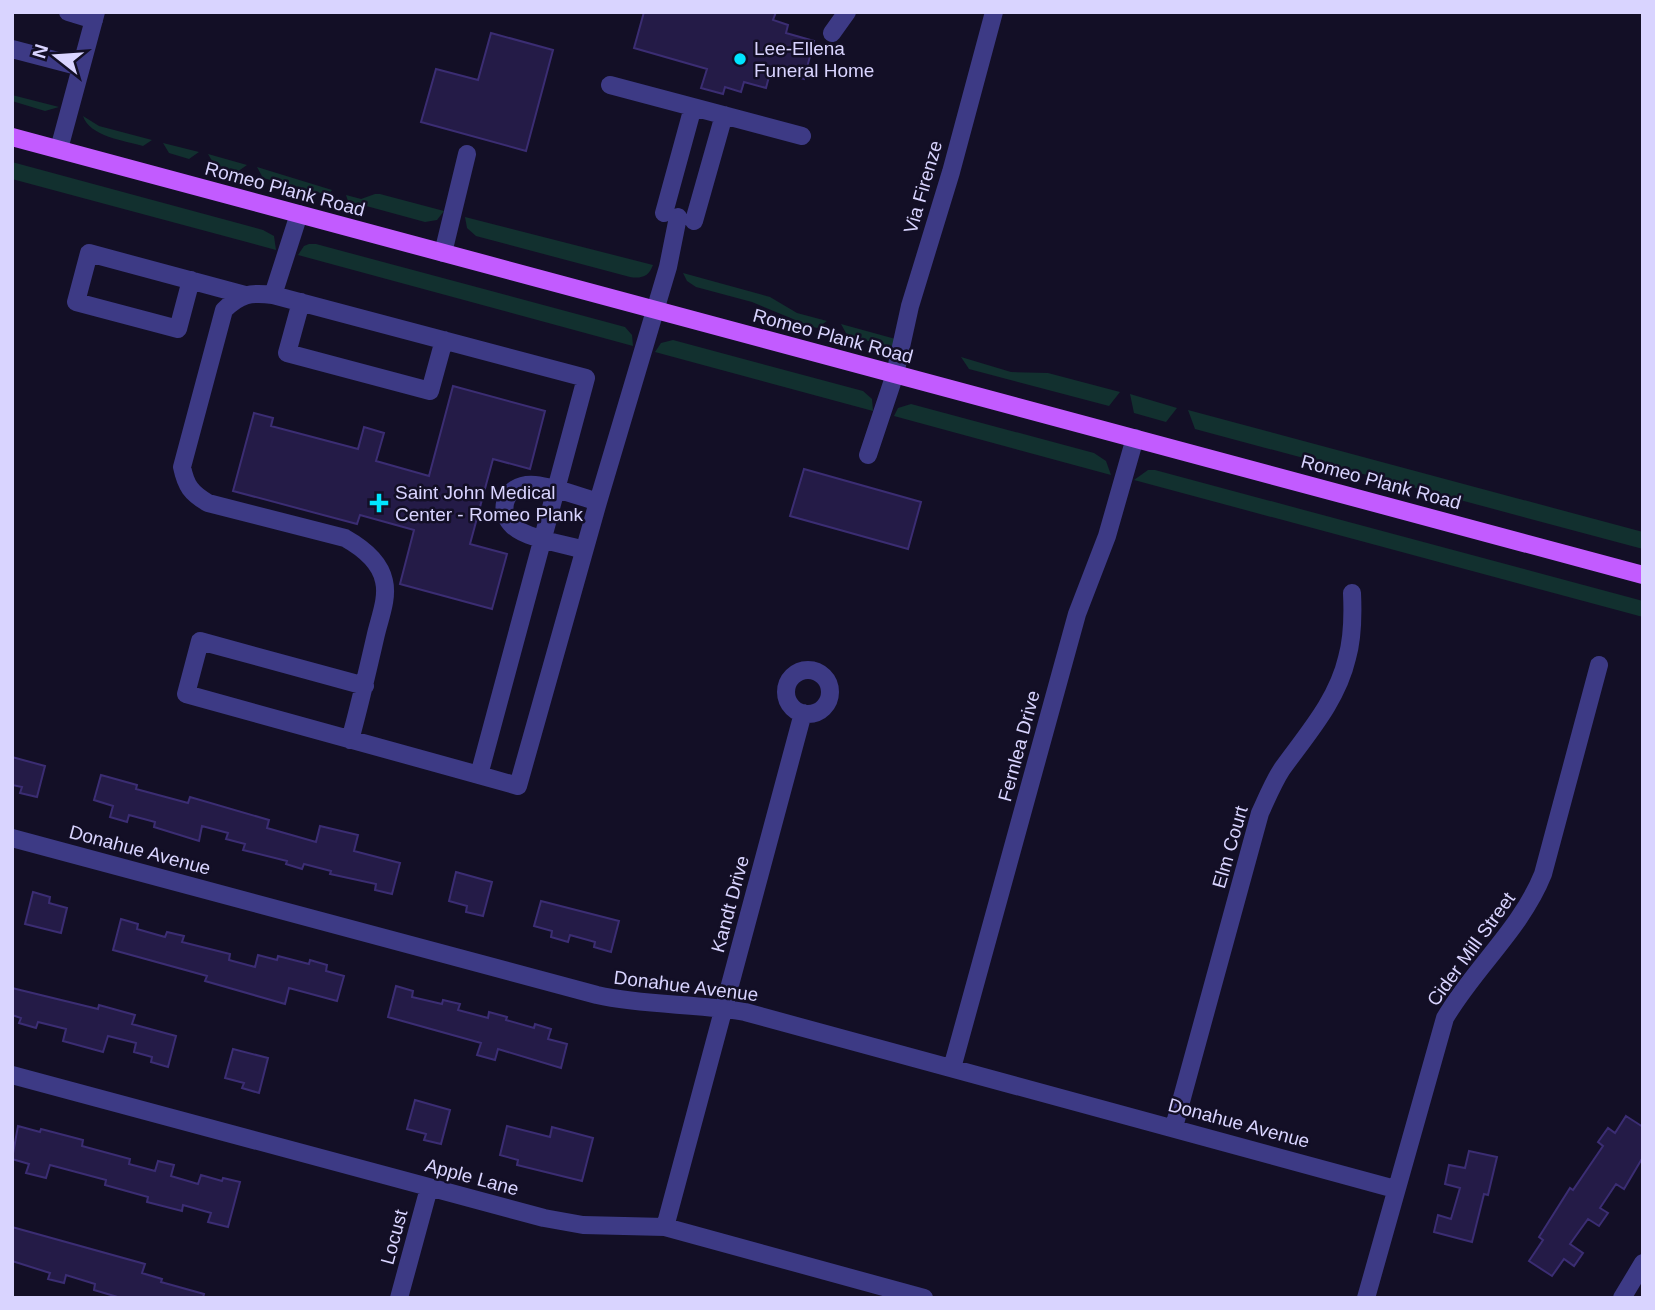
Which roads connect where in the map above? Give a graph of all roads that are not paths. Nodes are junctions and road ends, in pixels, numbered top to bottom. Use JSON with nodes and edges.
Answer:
{"nodes":[{"id":1,"x":68,"y":12,"type":"edge"},
{"id":2,"x":847,"y":12,"type":"edge"},
{"id":3,"x":994,"y":12,"type":"edge"},
{"id":4,"x":95,"y":16,"type":"edge"},
{"id":5,"x":832,"y":33,"type":"dead end"},
{"id":6,"x":12,"y":49,"type":"edge"},
{"id":7,"x":81,"y":67,"type":"junction"},
{"id":8,"x":610,"y":85,"type":"dead end"},
{"id":9,"x":693,"y":107,"type":"junction"},
{"id":10,"x":724,"y":115,"type":"junction"},
{"id":11,"x":802,"y":136,"type":"dead end"},
{"id":12,"x":12,"y":137,"type":"edge"},
{"id":13,"x":59,"y":149,"type":"junction"},
{"id":14,"x":467,"y":154,"type":"dead end"},
{"id":15,"x":299,"y":214,"type":"junction"},
{"id":16,"x":679,"y":217,"type":"junction"},
{"id":17,"x":443,"y":253,"type":"junction"},
{"id":18,"x":191,"y":280,"type":"junction"},
{"id":19,"x":245,"y":295,"type":"junction"},
{"id":20,"x":273,"y":295,"type":"junction"},
{"id":21,"x":301,"y":302,"type":"junction"},
{"id":22,"x":655,"y":310,"type":"junction"},
{"id":23,"x":444,"y":340,"type":"junction"},
{"id":24,"x":895,"y":374,"type":"junction"},
{"id":25,"x":1135,"y":438,"type":"junction"},
{"id":26,"x":868,"y":455,"type":"dead end"},
{"id":27,"x":556,"y":490,"type":"junction"},
{"id":28,"x":598,"y":502,"type":"junction"},
{"id":29,"x":543,"y":538,"type":"junction"},
{"id":30,"x":584,"y":550,"type":"junction"},
{"id":31,"x":1643,"y":575,"type":"edge"},
{"id":32,"x":1352,"y":593,"type":"dead end"},
{"id":33,"x":1599,"y":665,"type":"dead end"},
{"id":34,"x":365,"y":686,"type":"junction"},
{"id":35,"x":803,"y":713,"type":"dead end"},
{"id":36,"x":350,"y":740,"type":"junction"},
{"id":37,"x":479,"y":775,"type":"junction"},
{"id":38,"x":12,"y":838,"type":"edge"},
{"id":39,"x":724,"y":1008,"type":"junction"},
{"id":40,"x":952,"y":1068,"type":"junction"},
{"id":41,"x":12,"y":1075,"type":"edge"},
{"id":42,"x":1174,"y":1127,"type":"junction"},
{"id":43,"x":429,"y":1188,"type":"junction"},
{"id":44,"x":1395,"y":1189,"type":"junction"},
{"id":45,"x":665,"y":1227,"type":"junction"},
{"id":46,"x":1643,"y":1263,"type":"edge"},
{"id":47,"x":399,"y":1298,"type":"edge"},
{"id":48,"x":924,"y":1298,"type":"edge"},
{"id":49,"x":1366,"y":1298,"type":"edge"},
{"id":50,"x":1622,"y":1298,"type":"edge"}],
"edges":[{"from":1,"to":4,"type":"street"},
{"from":2,"to":5,"type":"street"},
{"from":3,"to":24,"type":"street","name":"Via Firenze"},
{"from":4,"to":7,"type":"street"},
{"from":6,"to":7,"type":"street"},
{"from":7,"to":13,"type":"street"},
{"from":8,"to":9,"type":"street"},
{"from":9,"to":10,"type":"street"},
{"from":9,"to":16,"type":"street"},
{"from":10,"to":11,"type":"street"},
{"from":10,"to":16,"type":"street"},
{"from":12,"to":13,"type":"main road","name":"Romeo Plank Road"},
{"from":13,"to":15,"type":"main road","name":"Romeo Plank Road"},
{"from":14,"to":17,"type":"street"},
{"from":15,"to":17,"type":"main road","name":"Romeo Plank Road"},
{"from":15,"to":20,"type":"street"},
{"from":16,"to":22,"type":"street"},
{"from":17,"to":22,"type":"main road","name":"Romeo Plank Road"},
{"from":18,"to":18,"type":"street"},
{"from":18,"to":19,"type":"street"},
{"from":19,"to":20,"type":"street"},
{"from":19,"to":34,"type":"street"},
{"from":20,"to":21,"type":"street"},
{"from":21,"to":23,"type":"street"},
{"from":21,"to":23,"type":"street"},
{"from":22,"to":24,"type":"main road","name":"Romeo Plank Road"},
{"from":22,"to":28,"type":"street"},
{"from":23,"to":27,"type":"street"},
{"from":24,"to":25,"type":"main road","name":"Romeo Plank Road"},
{"from":24,"to":26,"type":"street","name":"Via Firenze"},
{"from":25,"to":31,"type":"main road","name":"Romeo Plank Road"},
{"from":25,"to":40,"type":"street","name":"Fernlea Drive"},
{"from":27,"to":28,"type":"street"},
{"from":27,"to":29,"type":"street"},
{"from":27,"to":29,"type":"street"},
{"from":28,"to":30,"type":"street"},
{"from":29,"to":30,"type":"street"},
{"from":29,"to":37,"type":"street"},
{"from":30,"to":37,"type":"street"},
{"from":32,"to":42,"type":"street","name":"Elm Court"},
{"from":33,"to":44,"type":"street","name":"Cider Mill Street"},
{"from":34,"to":36,"type":"street"},
{"from":34,"to":36,"type":"street"},
{"from":35,"to":39,"type":"street","name":"Kandt Drive"},
{"from":36,"to":37,"type":"street"},
{"from":38,"to":39,"type":"street","name":"Donahue Avenue"},
{"from":39,"to":40,"type":"street","name":"Donahue Avenue"},
{"from":39,"to":45,"type":"street","name":"Kandt Drive"},
{"from":40,"to":42,"type":"street","name":"Donahue Avenue"},
{"from":41,"to":43,"type":"street","name":"Apple Lane"},
{"from":42,"to":44,"type":"street","name":"Donahue Avenue"},
{"from":43,"to":45,"type":"street","name":"Apple Lane"},
{"from":43,"to":47,"type":"street","name":"Locust"},
{"from":44,"to":49,"type":"street","name":"Cider Mill Street"},
{"from":45,"to":48,"type":"street","name":"Apple Lane"},
{"from":46,"to":50,"type":"street"}]}
